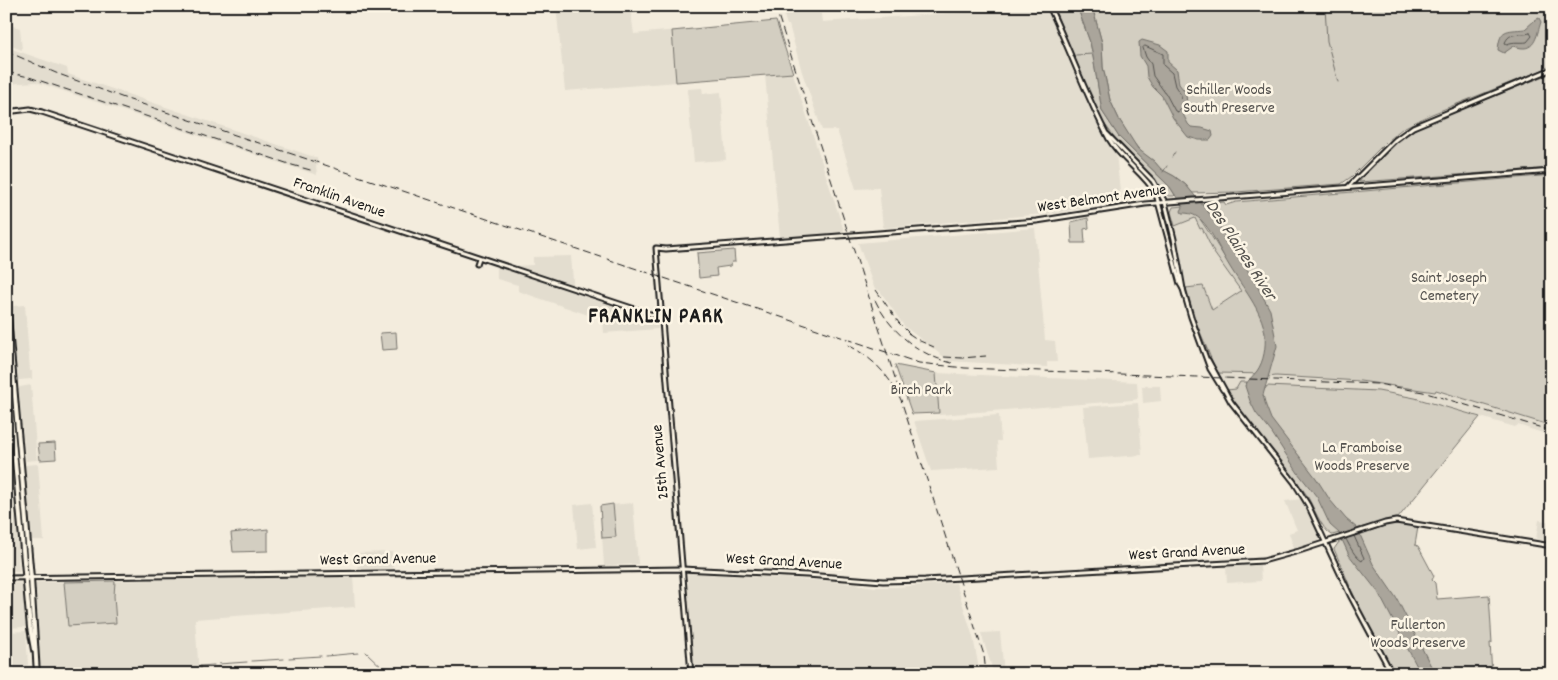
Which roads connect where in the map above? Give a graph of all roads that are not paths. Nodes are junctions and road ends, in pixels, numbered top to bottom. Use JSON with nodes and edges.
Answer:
{"nodes":[{"id":1,"x":1049,"y":6,"type":"edge"},
{"id":2,"x":1552,"y":70,"type":"edge"},
{"id":3,"x":6,"y":112,"type":"edge"},
{"id":4,"x":1107,"y":133,"type":"junction"},
{"id":5,"x":1552,"y":171,"type":"edge"},
{"id":6,"x":1348,"y":187,"type":"junction"},
{"id":7,"x":1165,"y":202,"type":"junction"},
{"id":8,"x":1159,"y":203,"type":"junction"},
{"id":9,"x":656,"y":248,"type":"joint"},
{"id":10,"x":479,"y":258,"type":"junction"},
{"id":11,"x":477,"y":264,"type":"dead end"},
{"id":12,"x":1183,"y":289,"type":"junction"},
{"id":13,"x":6,"y":294,"type":"edge"},
{"id":14,"x":662,"y":318,"type":"junction"},
{"id":15,"x":6,"y":362,"type":"edge"},
{"id":16,"x":1327,"y":542,"type":"junction"},
{"id":17,"x":1552,"y":546,"type":"edge"},
{"id":18,"x":682,"y":569,"type":"junction"},
{"id":19,"x":6,"y":578,"type":"edge"},
{"id":20,"x":25,"y":578,"type":"junction"},
{"id":21,"x":31,"y":578,"type":"junction"},
{"id":22,"x":36,"y":665,"type":"junction"},
{"id":23,"x":37,"y":674,"type":"edge"},
{"id":24,"x":691,"y":674,"type":"edge"},
{"id":25,"x":1392,"y":674,"type":"edge"}],
"edges":[{"from":1,"to":4,"type":"main road"},
{"from":2,"to":6,"type":"main road"},
{"from":3,"to":10,"type":"main road","name":"Franklin Avenue"},
{"from":4,"to":7,"type":"main road"},
{"from":4,"to":8,"type":"main road"},
{"from":5,"to":6,"type":"main road","name":"West Belmont Avenue"},
{"from":6,"to":7,"type":"main road","name":"West Belmont Avenue"},
{"from":7,"to":8,"type":"main road","name":"West Belmont Avenue"},
{"from":7,"to":12,"type":"main road"},
{"from":8,"to":9,"type":"main road","name":"West Belmont Avenue"},
{"from":8,"to":12,"type":"main road"},
{"from":9,"to":14,"type":"main road","name":"25th Avenue"},
{"from":10,"to":11,"type":"main road"},
{"from":10,"to":14,"type":"main road","name":"Franklin Avenue"},
{"from":12,"to":16,"type":"main road"},
{"from":13,"to":21,"type":"main road"},
{"from":14,"to":18,"type":"main road","name":"25th Avenue"},
{"from":15,"to":20,"type":"main road"},
{"from":16,"to":17,"type":"main road","name":"West Grand Avenue"},
{"from":16,"to":18,"type":"main road","name":"West Grand Avenue"},
{"from":16,"to":25,"type":"main road"},
{"from":18,"to":21,"type":"main road","name":"West Grand Avenue"},
{"from":18,"to":24,"type":"main road","name":"25th Avenue"},
{"from":19,"to":20,"type":"main road","name":"West Grand Avenue"},
{"from":20,"to":21,"type":"main road","name":"West Grand Avenue"},
{"from":20,"to":22,"type":"main road"},
{"from":21,"to":22,"type":"main road"},
{"from":22,"to":23,"type":"main road"}]}
